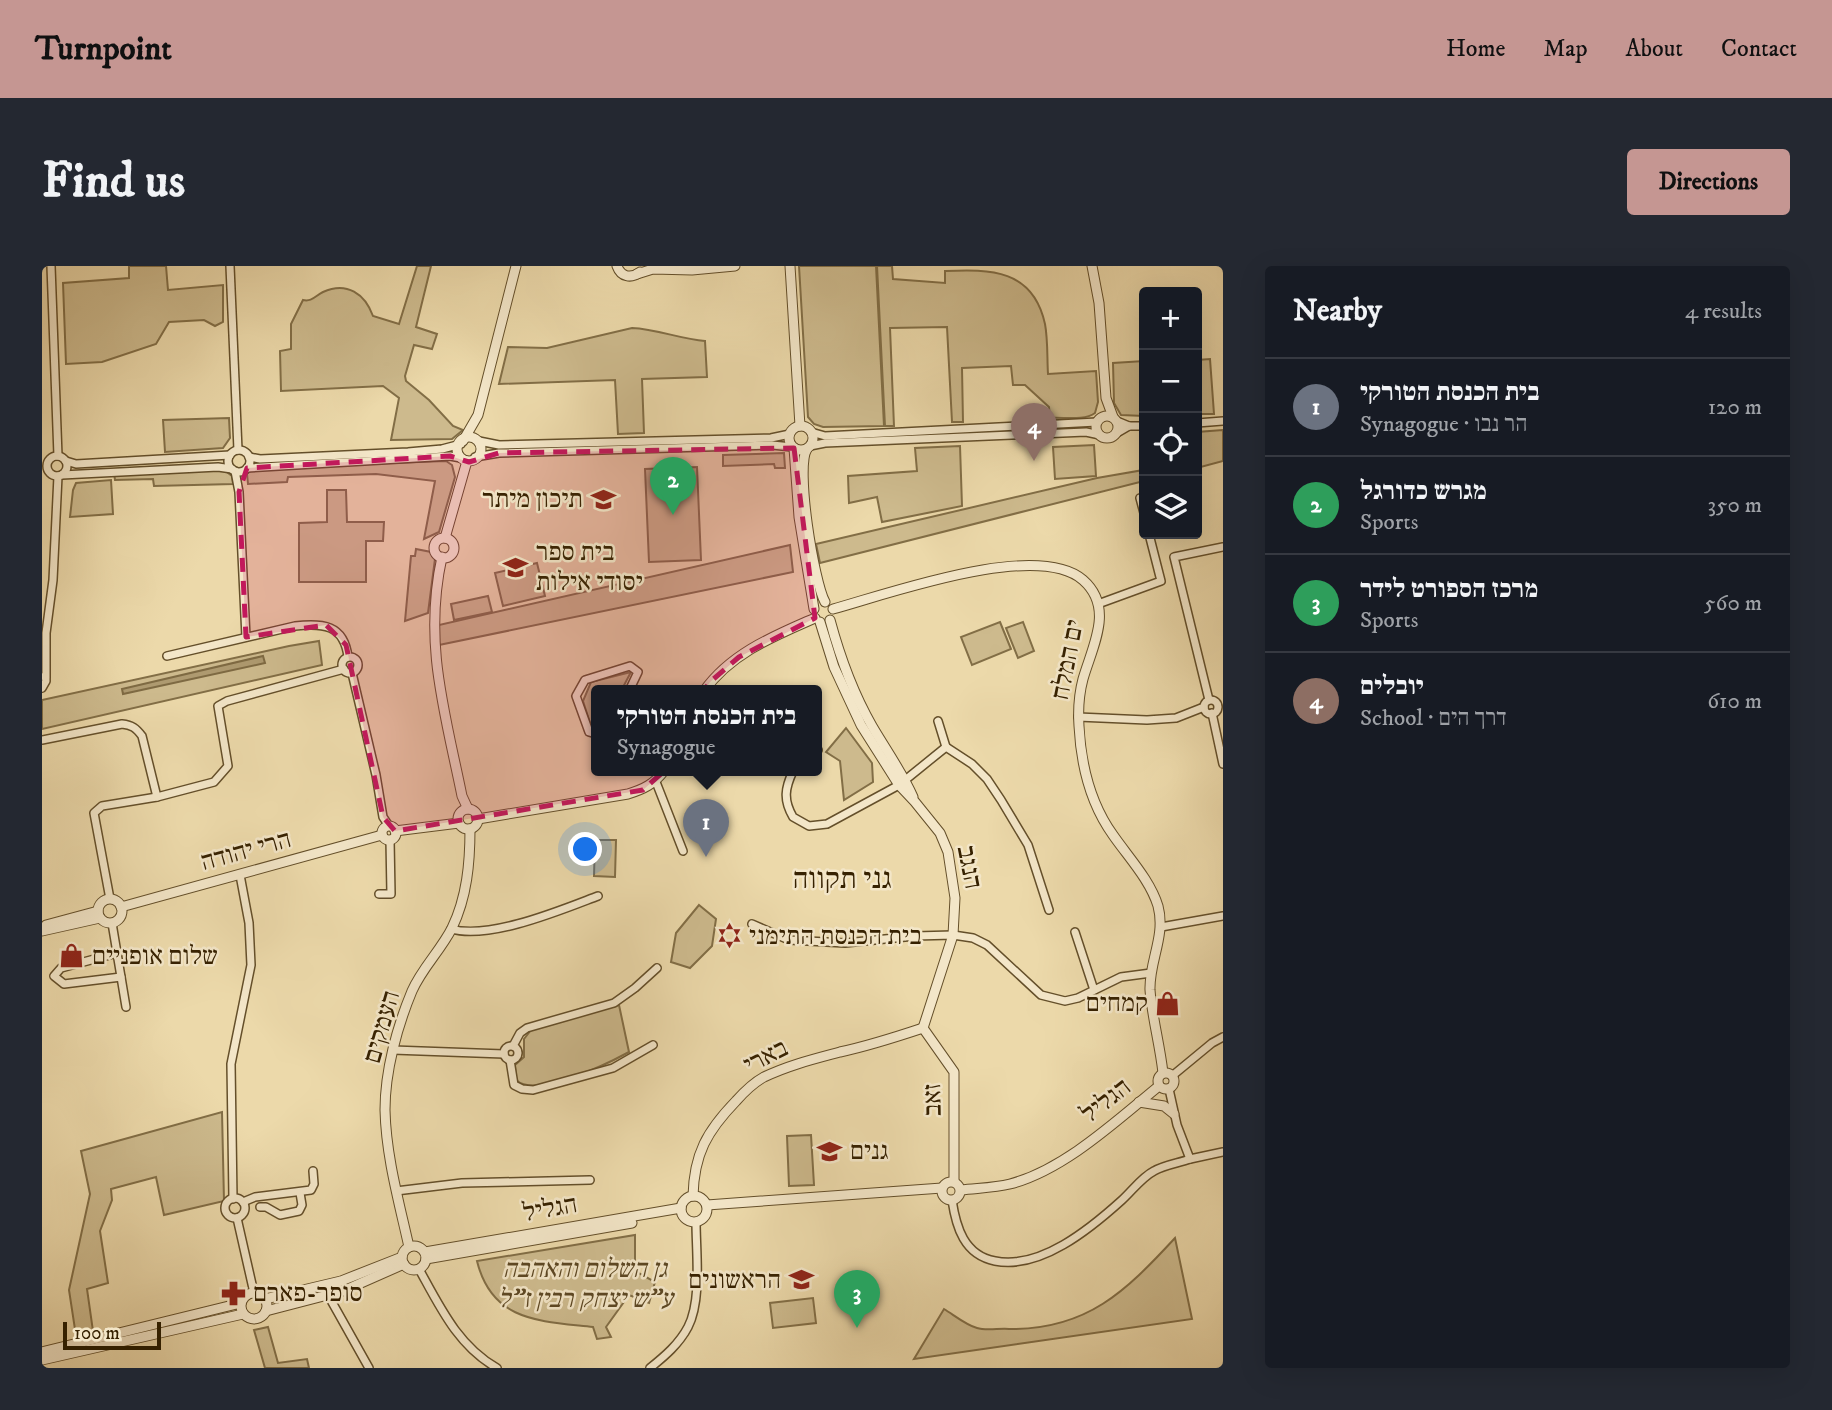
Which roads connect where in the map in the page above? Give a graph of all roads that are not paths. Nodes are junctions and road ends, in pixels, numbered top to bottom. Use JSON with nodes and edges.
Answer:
{"nodes":[{"id":1,"x":51,"y":266,"type":"edge"},
{"id":2,"x":230,"y":266,"type":"edge"},
{"id":3,"x":516,"y":266,"type":"edge"},
{"id":4,"x":606,"y":266,"type":"edge"},
{"id":5,"x":735,"y":266,"type":"edge"},
{"id":6,"x":790,"y":266,"type":"edge"},
{"id":7,"x":1092,"y":266,"type":"edge"},
{"id":8,"x":618,"y":269,"type":"edge"},
{"id":9,"x":640,"y":270,"type":"edge"},
{"id":10,"x":1106,"y":398,"type":"junction"},
{"id":11,"x":478,"y":415,"type":"junction"},
{"id":12,"x":1115,"y":419,"type":"junction"},
{"id":13,"x":1099,"y":420,"type":"junction"},
{"id":14,"x":1223,"y":421,"type":"edge"},
{"id":15,"x":1202,"y":422,"type":"edge"},
{"id":16,"x":800,"y":426,"type":"junction"},
{"id":17,"x":1129,"y":426,"type":"junction"},
{"id":18,"x":1139,"y":426,"type":"edge"},
{"id":19,"x":811,"y":432,"type":"junction"},
{"id":20,"x":1117,"y":433,"type":"junction"},
{"id":21,"x":790,"y":434,"type":"junction"},
{"id":22,"x":1100,"y":435,"type":"junction"},
{"id":23,"x":479,"y":440,"type":"junction"},
{"id":24,"x":462,"y":442,"type":"junction"},
{"id":25,"x":793,"y":448,"type":"junction"},
{"id":26,"x":809,"y":448,"type":"junction"},
{"id":27,"x":238,"y":450,"type":"junction"},
{"id":28,"x":230,"y":455,"type":"junction"},
{"id":29,"x":58,"y":456,"type":"junction"},
{"id":30,"x":249,"y":457,"type":"junction"},
{"id":31,"x":468,"y":459,"type":"junction"},
{"id":32,"x":66,"y":461,"type":"junction"},
{"id":33,"x":247,"y":469,"type":"junction"},
{"id":34,"x":233,"y":470,"type":"junction"},
{"id":35,"x":60,"y":476,"type":"junction"},
{"id":36,"x":239,"y":492,"type":"junction"},
{"id":37,"x":1150,"y":539,"type":"edge"},
{"id":38,"x":1223,"y":547,"type":"edge"},
{"id":39,"x":1098,"y":604,"type":"junction"},
{"id":40,"x":829,"y":606,"type":"junction"},
{"id":41,"x":816,"y":616,"type":"junction"},
{"id":42,"x":830,"y":620,"type":"junction"},
{"id":43,"x":246,"y":638,"type":"junction"},
{"id":44,"x":46,"y":648,"type":"junction"},
{"id":45,"x":167,"y":656,"type":"dead end"},
{"id":46,"x":42,"y":657,"type":"edge"},
{"id":47,"x":348,"y":657,"type":"junction"},
{"id":48,"x":348,"y":671,"type":"junction"},
{"id":49,"x":44,"y":675,"type":"edge"},
{"id":50,"x":632,"y":685,"type":"edge"},
{"id":51,"x":710,"y":685,"type":"edge"},
{"id":52,"x":42,"y":688,"type":"edge"},
{"id":53,"x":1209,"y":700,"type":"junction"},
{"id":54,"x":1220,"y":705,"type":"edge"},
{"id":55,"x":1204,"y":707,"type":"junction"},
{"id":56,"x":1212,"y":713,"type":"junction"},
{"id":57,"x":1078,"y":717,"type":"junction"},
{"id":58,"x":938,"y":721,"type":"dead end"},
{"id":59,"x":591,"y":733,"type":"edge"},
{"id":60,"x":42,"y":740,"type":"edge"},
{"id":61,"x":946,"y":747,"type":"junction"},
{"id":62,"x":1223,"y":764,"type":"edge"},
{"id":63,"x":660,"y":776,"type":"edge"},
{"id":64,"x":790,"y":776,"type":"edge"},
{"id":65,"x":656,"y":782,"type":"junction"},
{"id":66,"x":902,"y":782,"type":"junction"},
{"id":67,"x":157,"y":797,"type":"junction"},
{"id":68,"x":468,"y":809,"type":"junction"},
{"id":69,"x":478,"y":819,"type":"junction"},
{"id":70,"x":459,"y":823,"type":"junction"},
{"id":71,"x":470,"y":829,"type":"junction"},
{"id":72,"x":389,"y":833,"type":"junction"},
{"id":73,"x":683,"y":850,"type":"dead end"},
{"id":74,"x":240,"y":875,"type":"junction"},
{"id":75,"x":379,"y":894,"type":"dead end"},
{"id":76,"x":598,"y":895,"type":"dead end"},
{"id":77,"x":110,"y":900,"type":"junction"},
{"id":78,"x":121,"y":907,"type":"junction"},
{"id":79,"x":1049,"y":910,"type":"dead end"},
{"id":80,"x":99,"y":914,"type":"junction"},
{"id":81,"x":1223,"y":916,"type":"edge"},
{"id":82,"x":112,"y":923,"type":"junction"},
{"id":83,"x":752,"y":924,"type":"dead end"},
{"id":84,"x":42,"y":926,"type":"edge"},
{"id":85,"x":1161,"y":927,"type":"junction"},
{"id":86,"x":451,"y":929,"type":"junction"},
{"id":87,"x":42,"y":931,"type":"edge"},
{"id":88,"x":1075,"y":932,"type":"dead end"},
{"id":89,"x":953,"y":935,"type":"junction"},
{"id":90,"x":117,"y":953,"type":"junction"},
{"id":91,"x":657,"y":968,"type":"dead end"},
{"id":92,"x":1151,"y":973,"type":"junction"},
{"id":93,"x":121,"y":977,"type":"junction"},
{"id":94,"x":1094,"y":990,"type":"junction"},
{"id":95,"x":127,"y":1007,"type":"dead end"},
{"id":96,"x":923,"y":1028,"type":"junction"},
{"id":97,"x":1223,"y":1037,"type":"edge"},
{"id":98,"x":653,"y":1045,"type":"dead end"},
{"id":99,"x":393,"y":1050,"type":"junction"},
{"id":100,"x":507,"y":1057,"type":"junction"},
{"id":101,"x":1168,"y":1074,"type":"junction"},
{"id":102,"x":1159,"y":1086,"type":"junction"},
{"id":103,"x":1169,"y":1089,"type":"junction"},
{"id":104,"x":1139,"y":1102,"type":"junction"},
{"id":105,"x":1174,"y":1114,"type":"junction"},
{"id":106,"x":1223,"y":1152,"type":"edge"},
{"id":107,"x":1190,"y":1159,"type":"junction"},
{"id":108,"x":313,"y":1171,"type":"dead end"},
{"id":109,"x":590,"y":1180,"type":"dead end"},
{"id":110,"x":954,"y":1181,"type":"junction"},
{"id":111,"x":942,"y":1190,"type":"junction"},
{"id":112,"x":961,"y":1190,"type":"junction"},
{"id":113,"x":396,"y":1191,"type":"junction"},
{"id":114,"x":300,"y":1193,"type":"junction"},
{"id":115,"x":693,"y":1196,"type":"junction"},
{"id":116,"x":233,"y":1199,"type":"junction"},
{"id":117,"x":952,"y":1200,"type":"junction"},
{"id":118,"x":243,"y":1202,"type":"junction"},
{"id":119,"x":260,"y":1207,"type":"dead end"},
{"id":120,"x":707,"y":1208,"type":"junction"},
{"id":121,"x":682,"y":1211,"type":"junction"},
{"id":122,"x":237,"y":1218,"type":"junction"},
{"id":123,"x":696,"y":1222,"type":"junction"},
{"id":124,"x":409,"y":1247,"type":"junction"},
{"id":125,"x":426,"y":1255,"type":"junction"},
{"id":126,"x":403,"y":1260,"type":"junction"},
{"id":127,"x":419,"y":1269,"type":"junction"},
{"id":128,"x":254,"y":1293,"type":"junction"},
{"id":129,"x":328,"y":1295,"type":"junction"},
{"id":130,"x":265,"y":1299,"type":"junction"},
{"id":131,"x":241,"y":1303,"type":"junction"},
{"id":132,"x":266,"y":1311,"type":"junction"},
{"id":133,"x":243,"y":1314,"type":"junction"},
{"id":134,"x":42,"y":1352,"type":"edge"},
{"id":135,"x":42,"y":1360,"type":"edge"},
{"id":136,"x":369,"y":1368,"type":"edge"},
{"id":137,"x":497,"y":1368,"type":"edge"},
{"id":138,"x":650,"y":1368,"type":"edge"}],
"edges":[{"from":1,"to":29,"type":"street"},
{"from":2,"to":27,"type":"street"},
{"from":3,"to":11,"type":"street"},
{"from":4,"to":8,"type":"street"},
{"from":5,"to":9,"type":"street"},
{"from":6,"to":16,"type":"street"},
{"from":7,"to":10,"type":"street"},
{"from":8,"to":9,"type":"street"},
{"from":10,"to":12,"type":"street"},
{"from":10,"to":13,"type":"street"},
{"from":11,"to":23,"type":"street"},
{"from":11,"to":24,"type":"street"},
{"from":12,"to":13,"type":"street"},
{"from":12,"to":17,"type":"street"},
{"from":12,"to":20,"type":"street"},
{"from":13,"to":19,"type":"street"},
{"from":13,"to":22,"type":"street"},
{"from":14,"to":15,"type":"street"},
{"from":16,"to":19,"type":"street"},
{"from":16,"to":21,"type":"street"},
{"from":17,"to":18,"type":"street"},
{"from":17,"to":20,"type":"street"},
{"from":19,"to":26,"type":"street"},
{"from":20,"to":22,"type":"street"},
{"from":21,"to":23,"type":"street"},
{"from":21,"to":25,"type":"street"},
{"from":22,"to":26,"type":"street"},
{"from":23,"to":24,"type":"street"},
{"from":23,"to":31,"type":"street"},
{"from":24,"to":30,"type":"street"},
{"from":24,"to":31,"type":"street"},
{"from":25,"to":26,"type":"street"},
{"from":25,"to":31,"type":"street"},
{"from":25,"to":41,"type":"street","name":"הנגב"},
{"from":26,"to":40,"type":"street"},
{"from":27,"to":28,"type":"street"},
{"from":27,"to":30,"type":"street"},
{"from":28,"to":32,"type":"street"},
{"from":28,"to":34,"type":"street"},
{"from":29,"to":32,"type":"street"},
{"from":29,"to":35,"type":"street"},
{"from":30,"to":33,"type":"street"},
{"from":31,"to":33,"type":"street"},
{"from":31,"to":68,"type":"street"},
{"from":32,"to":35,"type":"street"},
{"from":33,"to":34,"type":"street"},
{"from":33,"to":36,"type":"street"},
{"from":34,"to":35,"type":"street"},
{"from":34,"to":36,"type":"street"},
{"from":35,"to":44,"type":"street"},
{"from":36,"to":43,"type":"street"},
{"from":37,"to":39,"type":"street"},
{"from":38,"to":53,"type":"street"},
{"from":39,"to":40,"type":"street","name":"ים המלח"},
{"from":39,"to":57,"type":"street","name":"ים המלח"},
{"from":40,"to":41,"type":"street","name":"ים המלח"},
{"from":40,"to":42,"type":"street"},
{"from":41,"to":42,"type":"street"},
{"from":41,"to":51,"type":"street"},
{"from":41,"to":66,"type":"street","name":"הנגב"},
{"from":42,"to":66,"type":"street","name":"הנגב"},
{"from":43,"to":45,"type":"street"},
{"from":43,"to":47,"type":"street"},
{"from":44,"to":46,"type":"street"},
{"from":44,"to":49,"type":"street"},
{"from":47,"to":48,"type":"street"},
{"from":47,"to":48,"type":"street"},
{"from":48,"to":67,"type":"street"},
{"from":48,"to":72,"type":"street"},
{"from":49,"to":52,"type":"street"},
{"from":50,"to":59,"type":"street"},
{"from":53,"to":54,"type":"street"},
{"from":53,"to":55,"type":"street"},
{"from":54,"to":56,"type":"street"},
{"from":55,"to":56,"type":"street"},
{"from":55,"to":57,"type":"street"},
{"from":56,"to":62,"type":"street"},
{"from":57,"to":85,"type":"street","name":"ים המלח"},
{"from":58,"to":61,"type":"street"},
{"from":60,"to":67,"type":"street"},
{"from":61,"to":66,"type":"street"},
{"from":61,"to":79,"type":"street"},
{"from":63,"to":65,"type":"street"},
{"from":64,"to":66,"type":"street"},
{"from":65,"to":69,"type":"street"},
{"from":65,"to":73,"type":"street"},
{"from":66,"to":89,"type":"street","name":"הנגב"},
{"from":67,"to":77,"type":"street"},
{"from":68,"to":69,"type":"street"},
{"from":68,"to":70,"type":"street"},
{"from":69,"to":71,"type":"street"},
{"from":70,"to":71,"type":"street"},
{"from":70,"to":72,"type":"street","name":"הרי יהודה"},
{"from":71,"to":86,"type":"street","name":"העמקים"},
{"from":72,"to":74,"type":"street","name":"הרי יהודה"},
{"from":72,"to":75,"type":"street"},
{"from":74,"to":78,"type":"street","name":"הרי יהודה"},
{"from":74,"to":116,"type":"street"},
{"from":76,"to":86,"type":"street"},
{"from":77,"to":78,"type":"street"},
{"from":77,"to":80,"type":"street"},
{"from":78,"to":82,"type":"street"},
{"from":80,"to":82,"type":"street"},
{"from":80,"to":84,"type":"street"},
{"from":80,"to":87,"type":"street"},
{"from":81,"to":85,"type":"street"},
{"from":82,"to":90,"type":"street"},
{"from":83,"to":89,"type":"street"},
{"from":85,"to":92,"type":"street","name":"ים המלח"},
{"from":86,"to":99,"type":"street","name":"העמקים"},
{"from":88,"to":94,"type":"street"},
{"from":89,"to":94,"type":"street"},
{"from":89,"to":96,"type":"street","name":"הנגב"},
{"from":90,"to":93,"type":"street"},
{"from":90,"to":93,"type":"street"},
{"from":91,"to":100,"type":"street"},
{"from":92,"to":94,"type":"street"},
{"from":92,"to":101,"type":"street","name":"ים המלח"},
{"from":93,"to":95,"type":"street"},
{"from":96,"to":110,"type":"street","name":"זאב"},
{"from":96,"to":115,"type":"street","name":"בארי"},
{"from":97,"to":101,"type":"street"},
{"from":98,"to":100,"type":"street"},
{"from":99,"to":100,"type":"street"},
{"from":99,"to":113,"type":"street","name":"העמקים"},
{"from":101,"to":102,"type":"street"},
{"from":101,"to":103,"type":"street"},
{"from":102,"to":103,"type":"street"},
{"from":102,"to":104,"type":"street","name":"הגליל"},
{"from":103,"to":105,"type":"street"},
{"from":104,"to":105,"type":"street"},
{"from":104,"to":112,"type":"street","name":"הגליל"},
{"from":105,"to":107,"type":"street"},
{"from":106,"to":107,"type":"street"},
{"from":107,"to":117,"type":"street"},
{"from":108,"to":114,"type":"street"},
{"from":109,"to":113,"type":"street"},
{"from":110,"to":111,"type":"street"},
{"from":110,"to":112,"type":"street"},
{"from":111,"to":117,"type":"street"},
{"from":111,"to":120,"type":"street"},
{"from":112,"to":117,"type":"street"},
{"from":113,"to":124,"type":"street","name":"העמקים"},
{"from":114,"to":118,"type":"street"},
{"from":114,"to":119,"type":"street"},
{"from":115,"to":120,"type":"street"},
{"from":115,"to":121,"type":"street"},
{"from":116,"to":118,"type":"street"},
{"from":116,"to":122,"type":"street"},
{"from":118,"to":122,"type":"street"},
{"from":120,"to":123,"type":"street"},
{"from":121,"to":123,"type":"street"},
{"from":121,"to":125,"type":"street","name":"הגליל"},
{"from":122,"to":128,"type":"street"},
{"from":123,"to":138,"type":"street"},
{"from":124,"to":125,"type":"street"},
{"from":124,"to":126,"type":"street"},
{"from":125,"to":127,"type":"street"},
{"from":126,"to":127,"type":"street"},
{"from":126,"to":129,"type":"street"},
{"from":126,"to":130,"type":"street"},
{"from":127,"to":137,"type":"street"},
{"from":128,"to":130,"type":"street"},
{"from":128,"to":131,"type":"street"},
{"from":129,"to":132,"type":"street"},
{"from":129,"to":136,"type":"street"},
{"from":130,"to":132,"type":"street"},
{"from":131,"to":133,"type":"street"},
{"from":131,"to":134,"type":"street"},
{"from":132,"to":133,"type":"street"},
{"from":133,"to":135,"type":"street"}]}
